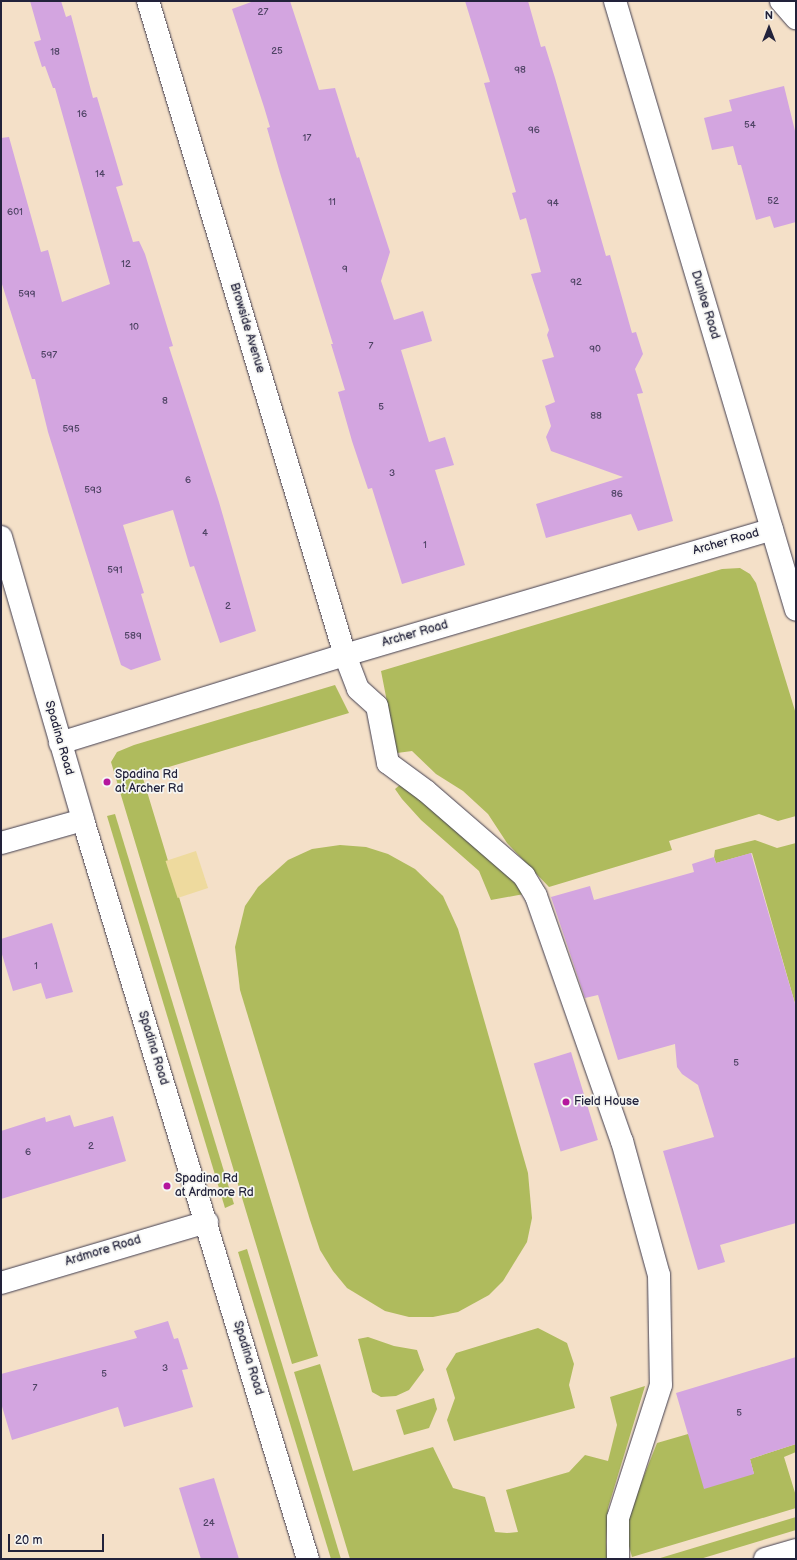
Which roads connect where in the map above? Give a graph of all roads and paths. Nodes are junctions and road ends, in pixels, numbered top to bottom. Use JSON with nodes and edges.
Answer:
{"nodes":[{"id":1,"x":148,"y":1,"type":"edge"},
{"id":2,"x":615,"y":1,"type":"edge"},
{"id":3,"x":781,"y":1,"type":"edge"},
{"id":4,"x":796,"y":18,"type":"edge"},
{"id":5,"x":772,"y":529,"type":"junction"},
{"id":6,"x":1,"y":536,"type":"edge"},
{"id":7,"x":796,"y":610,"type":"edge"},
{"id":8,"x":345,"y":655,"type":"junction"},
{"id":9,"x":60,"y":743,"type":"junction"},
{"id":10,"x":83,"y":820,"type":"junction"},
{"id":11,"x":1,"y":843,"type":"edge"},
{"id":12,"x":207,"y":1222,"type":"junction"},
{"id":13,"x":1,"y":1283,"type":"edge"},
{"id":14,"x":796,"y":1550,"type":"edge"},
{"id":15,"x":308,"y":1559,"type":"edge"},
{"id":16,"x":618,"y":1559,"type":"edge"},
{"id":17,"x":765,"y":1559,"type":"edge"}],
"edges":[{"from":1,"to":8,"type":"street","name":"Browside Avenue"},
{"from":2,"to":5,"type":"street","name":"Dunloe Road"},
{"from":3,"to":4,"type":"street"},
{"from":5,"to":7,"type":"street","name":"Dunloe Road"},
{"from":5,"to":8,"type":"street","name":"Archer Road"},
{"from":6,"to":9,"type":"street","name":"Spadina Road"},
{"from":8,"to":9,"type":"street","name":"Archer Road"},
{"from":8,"to":16,"type":"street","name":"Browside Avenue"},
{"from":9,"to":10,"type":"street","name":"Spadina Road"},
{"from":10,"to":11,"type":"street"},
{"from":10,"to":12,"type":"street","name":"Spadina Road"},
{"from":12,"to":13,"type":"street","name":"Ardmore Road"},
{"from":12,"to":15,"type":"street","name":"Spadina Road"},
{"from":14,"to":17,"type":"street"}]}
